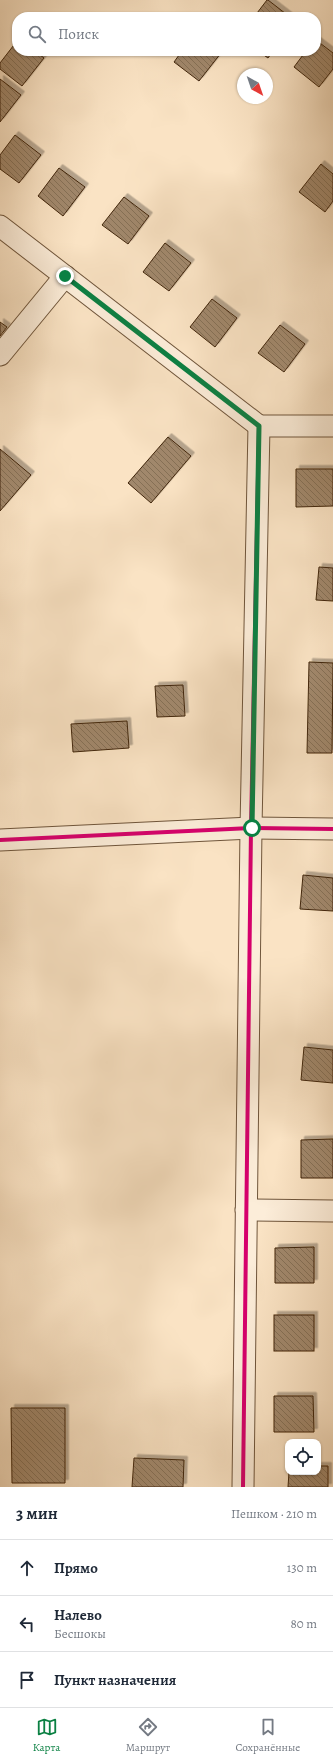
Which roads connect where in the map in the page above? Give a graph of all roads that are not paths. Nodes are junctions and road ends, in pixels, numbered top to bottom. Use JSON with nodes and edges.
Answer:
{"nodes":[{"id":1,"x":0,"y":226,"type":"edge"},
{"id":2,"x":65,"y":276,"type":"junction"},
{"id":3,"x":0,"y":354,"type":"edge"},
{"id":4,"x":259,"y":426,"type":"junction"},
{"id":5,"x":333,"y":426,"type":"edge"},
{"id":6,"x":252,"y":828,"type":"junction"},
{"id":7,"x":333,"y":829,"type":"edge"},
{"id":8,"x":0,"y":840,"type":"edge"},
{"id":9,"x":246,"y":1210,"type":"junction"},
{"id":10,"x":333,"y":1211,"type":"edge"},
{"id":11,"x":243,"y":1487,"type":"edge"}],
"edges":[{"from":1,"to":2,"type":"street"},
{"from":2,"to":3,"type":"street"},
{"from":2,"to":4,"type":"street"},
{"from":4,"to":5,"type":"street"},
{"from":4,"to":6,"type":"street"},
{"from":6,"to":7,"type":"street"},
{"from":6,"to":8,"type":"street"},
{"from":6,"to":9,"type":"street"},
{"from":9,"to":10,"type":"street"},
{"from":9,"to":11,"type":"street"}]}
